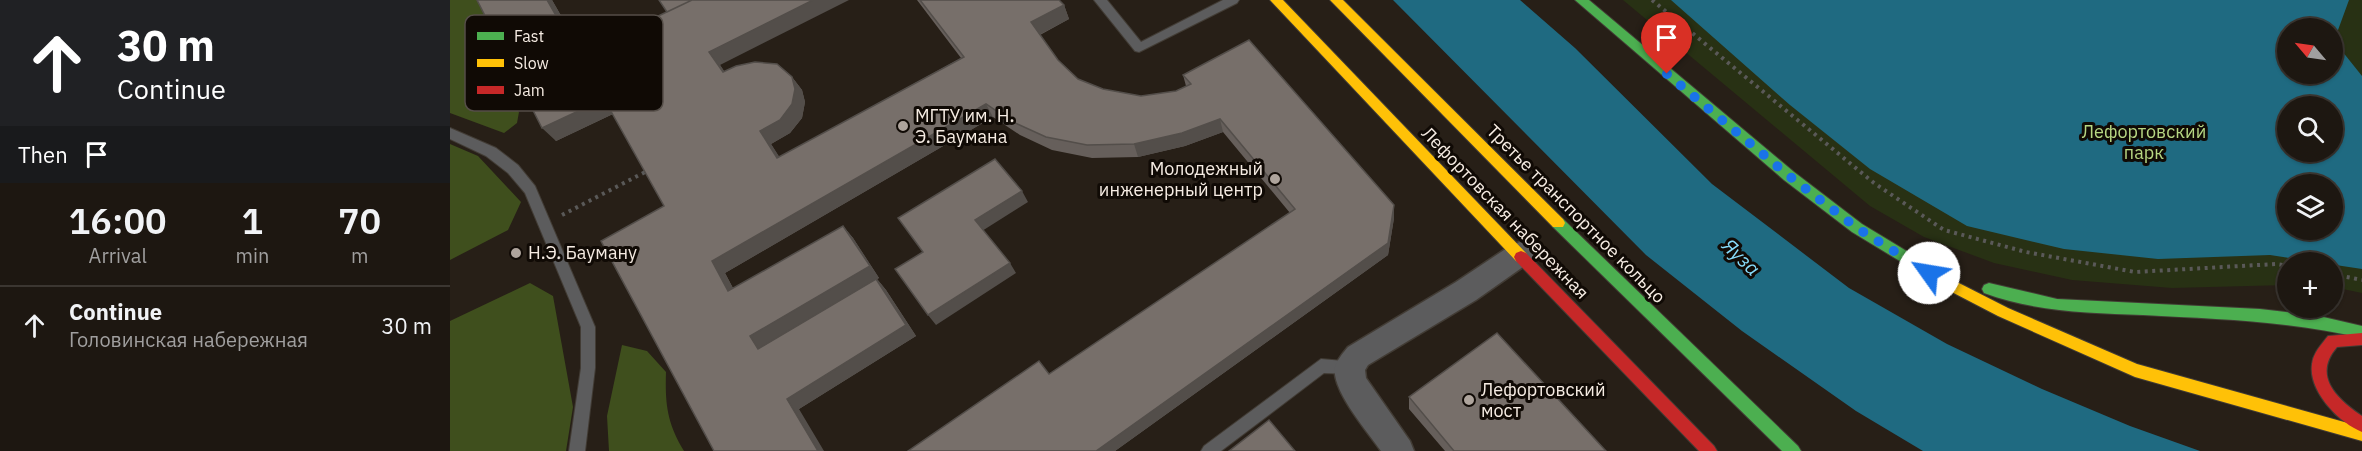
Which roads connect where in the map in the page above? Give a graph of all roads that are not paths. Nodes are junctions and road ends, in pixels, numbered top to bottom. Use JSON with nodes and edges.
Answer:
{"nodes":[{"id":1,"x":1100,"y":0,"type":"edge"},
{"id":2,"x":1233,"y":0,"type":"edge"},
{"id":3,"x":1276,"y":0,"type":"edge"},
{"id":4,"x":1296,"y":0,"type":"edge"},
{"id":5,"x":1336,"y":0,"type":"edge"},
{"id":6,"x":1581,"y":0,"type":"edge"},
{"id":7,"x":1340,"y":67,"type":"junction"},
{"id":8,"x":450,"y":133,"type":"edge"},
{"id":9,"x":1520,"y":254,"type":"junction"},
{"id":10,"x":1929,"y":273,"type":"junction"},
{"id":11,"x":2362,"y":332,"type":"edge"},
{"id":12,"x":2362,"y":339,"type":"edge"},
{"id":13,"x":1350,"y":367,"type":"junction"},
{"id":14,"x":1664,"y":407,"type":"junction"},
{"id":15,"x":2362,"y":425,"type":"edge"},
{"id":16,"x":2362,"y":434,"type":"edge"},
{"id":17,"x":577,"y":451,"type":"edge"},
{"id":18,"x":1209,"y":451,"type":"edge"},
{"id":19,"x":1399,"y":451,"type":"edge"},
{"id":20,"x":1697,"y":451,"type":"edge"},
{"id":21,"x":1709,"y":451,"type":"edge"},
{"id":22,"x":1722,"y":451,"type":"edge"},
{"id":23,"x":1793,"y":451,"type":"edge"}],
"edges":[{"from":1,"to":2,"type":"lane"},
{"from":3,"to":7,"type":"main road","name":"Лефортовская набережная"},
{"from":4,"to":7,"type":"main road"},
{"from":5,"to":23,"type":"main road","name":"Третье транспортное кольцо"},
{"from":6,"to":10,"type":"main road"},
{"from":7,"to":9,"type":"main road","name":"Лефортовская набережная"},
{"from":8,"to":17,"type":"lane"},
{"from":9,"to":13,"type":"street"},
{"from":9,"to":14,"type":"main road","name":"Лефортовская набережная"},
{"from":10,"to":11,"type":"main road"},
{"from":10,"to":16,"type":"main road"},
{"from":12,"to":15,"type":"main road"},
{"from":13,"to":18,"type":"lane"},
{"from":13,"to":19,"type":"street"},
{"from":14,"to":20,"type":"main road"},
{"from":14,"to":21,"type":"main road","name":"Лефортовская набережная"},
{"from":14,"to":22,"type":"main road"}]}
